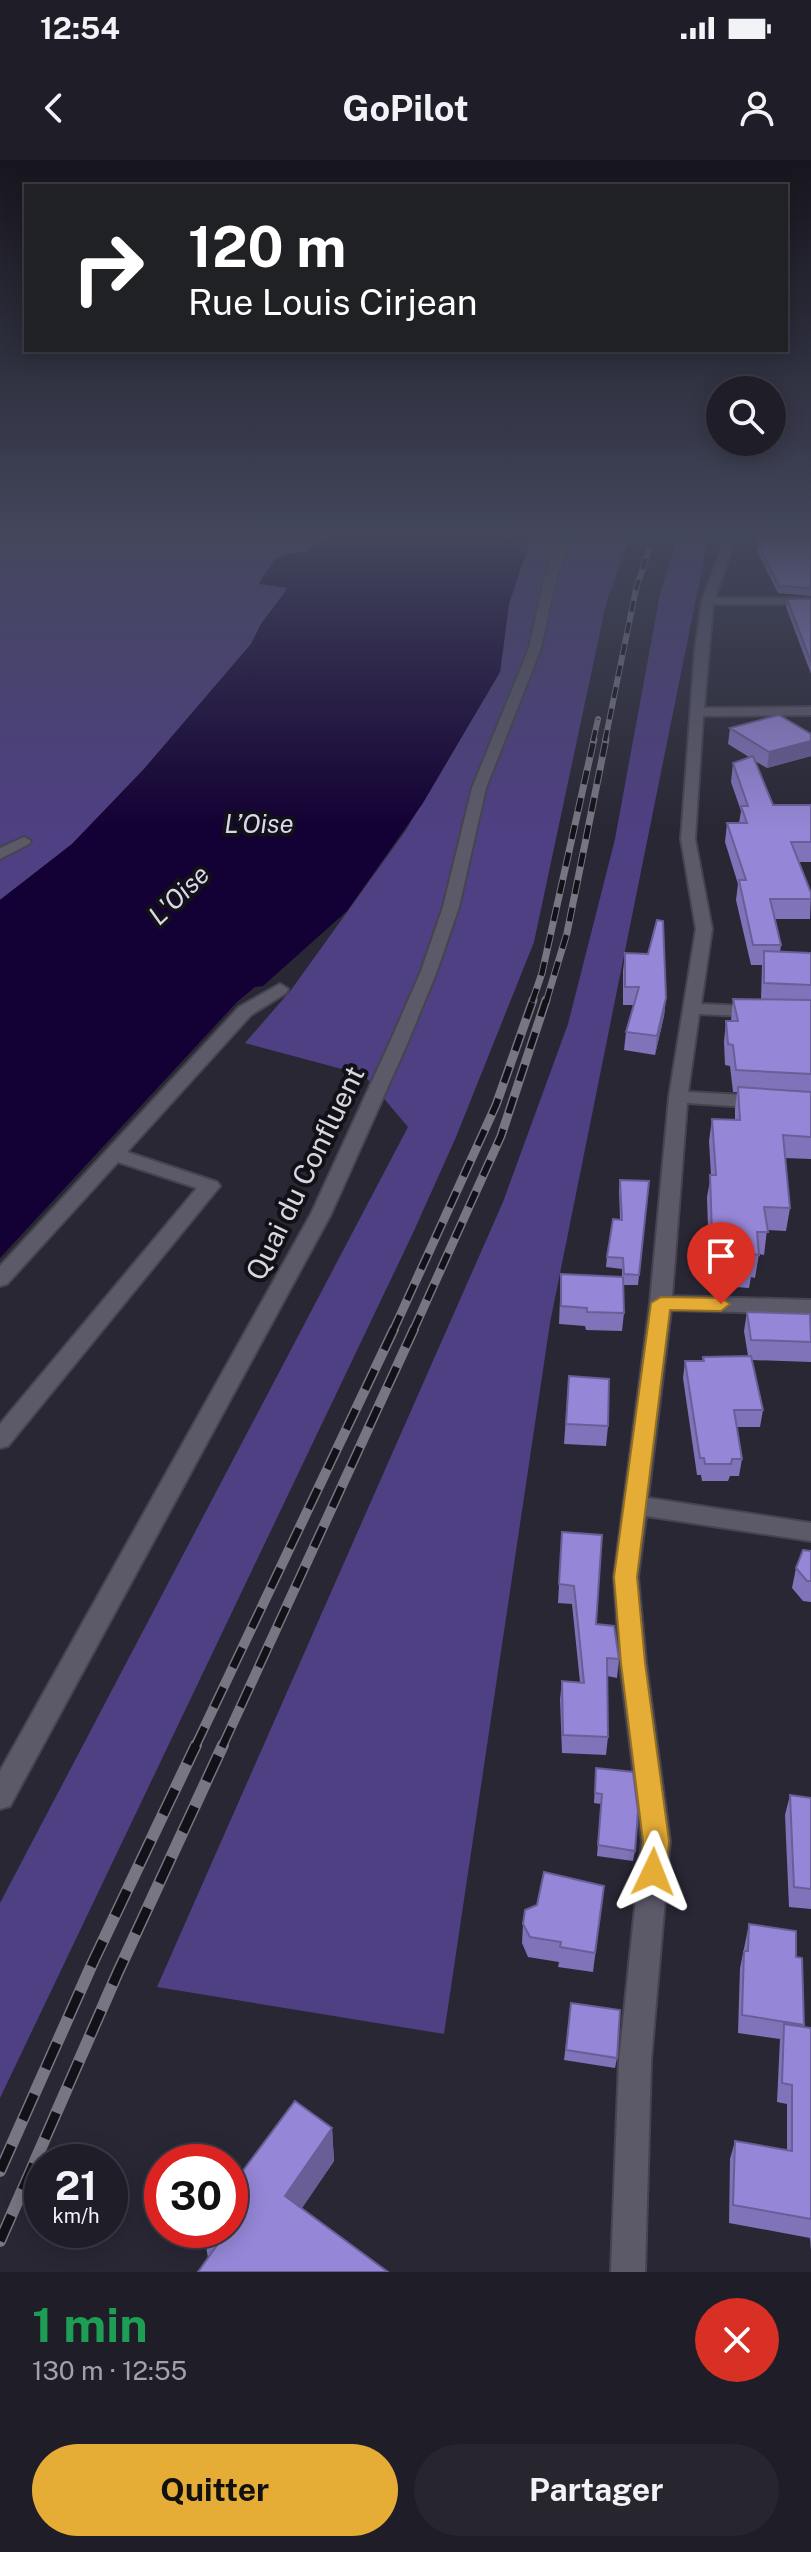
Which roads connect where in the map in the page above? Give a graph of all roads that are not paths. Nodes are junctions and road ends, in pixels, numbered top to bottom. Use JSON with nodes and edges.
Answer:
{"nodes":[{"id":1,"x":538,"y":633,"type":"edge"},
{"id":2,"x":705,"y":633,"type":"edge"},
{"id":3,"x":811,"y":711,"type":"edge"},
{"id":4,"x":696,"y":712,"type":"junction"},
{"id":5,"x":24,"y":841,"type":"dead end"},
{"id":6,"x":0,"y":854,"type":"edge"},
{"id":7,"x":280,"y":989,"type":"dead end"},
{"id":8,"x":693,"y":1009,"type":"junction"},
{"id":9,"x":811,"y":1014,"type":"edge"},
{"id":10,"x":678,"y":1097,"type":"junction"},
{"id":11,"x":811,"y":1105,"type":"edge"},
{"id":12,"x":114,"y":1154,"type":"junction"},
{"id":13,"x":0,"y":1279,"type":"edge"},
{"id":14,"x":661,"y":1303,"type":"junction"},
{"id":15,"x":811,"y":1307,"type":"edge"},
{"id":16,"x":0,"y":1440,"type":"edge"},
{"id":17,"x":635,"y":1505,"type":"junction"},
{"id":18,"x":811,"y":1532,"type":"edge"},
{"id":19,"x":0,"y":1797,"type":"edge"},
{"id":20,"x":628,"y":2272,"type":"edge"}],
"edges":[{"from":1,"to":19,"type":"street","name":"Quai du Confluent"},
{"from":2,"to":4,"type":"street"},
{"from":3,"to":4,"type":"street"},
{"from":4,"to":8,"type":"street"},
{"from":5,"to":6,"type":"street"},
{"from":7,"to":12,"type":"street"},
{"from":8,"to":9,"type":"street"},
{"from":8,"to":10,"type":"street"},
{"from":10,"to":11,"type":"street"},
{"from":10,"to":14,"type":"street"},
{"from":12,"to":13,"type":"street"},
{"from":12,"to":16,"type":"street"},
{"from":14,"to":15,"type":"street"},
{"from":14,"to":17,"type":"street"},
{"from":17,"to":18,"type":"street"},
{"from":17,"to":20,"type":"street"}]}
